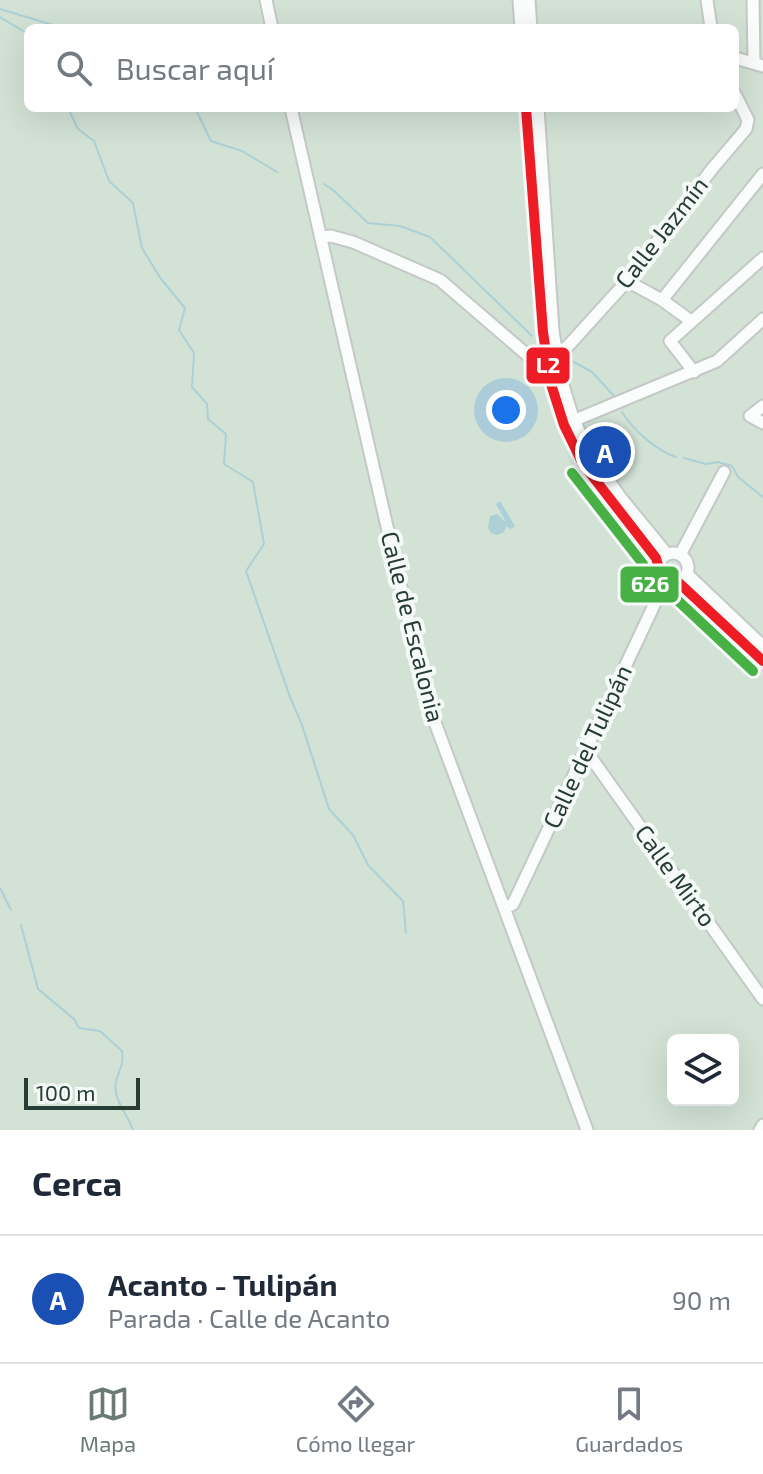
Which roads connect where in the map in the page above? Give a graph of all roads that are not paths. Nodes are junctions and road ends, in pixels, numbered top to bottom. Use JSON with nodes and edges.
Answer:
{"nodes":[{"id":1,"x":266,"y":0,"type":"edge"},
{"id":2,"x":519,"y":0,"type":"edge"},
{"id":3,"x":529,"y":0,"type":"edge"},
{"id":4,"x":707,"y":0,"type":"edge"},
{"id":5,"x":753,"y":0,"type":"edge"},
{"id":6,"x":271,"y":24,"type":"edge"},
{"id":7,"x":521,"y":24,"type":"edge"},
{"id":8,"x":531,"y":24,"type":"edge"},
{"id":9,"x":710,"y":24,"type":"edge"},
{"id":10,"x":739,"y":59,"type":"edge"},
{"id":11,"x":759,"y":64,"type":"edge"},
{"id":12,"x":739,"y":102,"type":"edge"},
{"id":13,"x":292,"y":112,"type":"edge"},
{"id":14,"x":526,"y":112,"type":"edge"},
{"id":15,"x":538,"y":112,"type":"edge"},
{"id":16,"x":763,"y":174,"type":"edge"},
{"id":17,"x":322,"y":237,"type":"junction"},
{"id":18,"x":763,"y":258,"type":"edge"},
{"id":19,"x":627,"y":281,"type":"junction"},
{"id":20,"x":662,"y":300,"type":"junction"},
{"id":21,"x":763,"y":319,"type":"edge"},
{"id":22,"x":691,"y":321,"type":"junction"},
{"id":23,"x":551,"y":356,"type":"junction"},
{"id":24,"x":694,"y":372,"type":"junction"},
{"id":25,"x":763,"y":406,"type":"edge"},
{"id":26,"x":569,"y":423,"type":"junction"},
{"id":27,"x":763,"y":423,"type":"edge"},
{"id":28,"x":724,"y":472,"type":"dead end"},
{"id":29,"x":680,"y":555,"type":"junction"},
{"id":30,"x":663,"y":558,"type":"junction"},
{"id":31,"x":683,"y":579,"type":"junction"},
{"id":32,"x":665,"y":582,"type":"junction"},
{"id":33,"x":763,"y":646,"type":"edge"},
{"id":34,"x":763,"y":661,"type":"edge"},
{"id":35,"x":587,"y":752,"type":"junction"},
{"id":36,"x":505,"y":908,"type":"junction"},
{"id":37,"x":763,"y":999,"type":"edge"},
{"id":38,"x":587,"y":1130,"type":"edge"}],
"edges":[{"from":1,"to":6,"type":"street"},
{"from":2,"to":7,"type":"street"},
{"from":3,"to":8,"type":"street"},
{"from":4,"to":9,"type":"street"},
{"from":5,"to":11,"type":"street"},
{"from":10,"to":11,"type":"street"},
{"from":12,"to":19,"type":"street","name":"Calle Jazmín"},
{"from":13,"to":17,"type":"street","name":"Calle de Escalonia"},
{"from":14,"to":23,"type":"street"},
{"from":15,"to":23,"type":"street"},
{"from":16,"to":20,"type":"street"},
{"from":17,"to":23,"type":"street"},
{"from":17,"to":36,"type":"street","name":"Calle de Escalonia"},
{"from":18,"to":22,"type":"street"},
{"from":19,"to":20,"type":"street"},
{"from":19,"to":23,"type":"street","name":"Calle Jazmín"},
{"from":20,"to":22,"type":"street"},
{"from":21,"to":24,"type":"street"},
{"from":22,"to":24,"type":"street"},
{"from":23,"to":26,"type":"street"},
{"from":24,"to":26,"type":"street"},
{"from":25,"to":27,"type":"street"},
{"from":26,"to":30,"type":"street"},
{"from":28,"to":29,"type":"street"},
{"from":29,"to":30,"type":"street"},
{"from":29,"to":31,"type":"street"},
{"from":30,"to":32,"type":"street"},
{"from":31,"to":32,"type":"street"},
{"from":31,"to":33,"type":"street"},
{"from":31,"to":34,"type":"street"},
{"from":32,"to":35,"type":"street","name":"Calle del Tulipán"},
{"from":35,"to":36,"type":"street","name":"Calle del Tulipán"},
{"from":35,"to":37,"type":"street","name":"Calle Mirto"},
{"from":36,"to":38,"type":"street","name":"Calle de Escalonia"}]}
